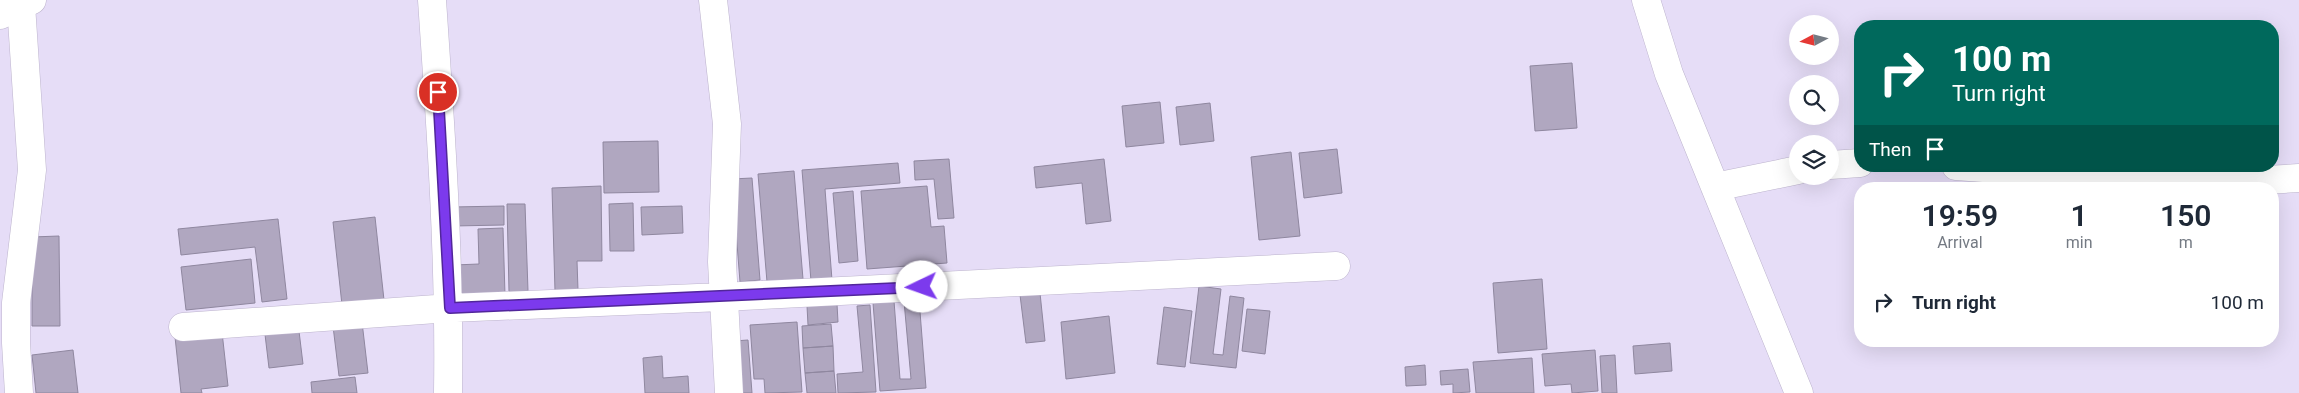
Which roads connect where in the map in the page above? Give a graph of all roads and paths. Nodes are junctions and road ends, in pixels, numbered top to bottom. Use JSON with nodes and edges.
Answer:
{"nodes":[{"id":1,"x":432,"y":0,"type":"edge"},
{"id":2,"x":713,"y":0,"type":"edge"},
{"id":3,"x":1646,"y":0,"type":"edge"},
{"id":4,"x":18,"y":7,"type":"edge"},
{"id":5,"x":1854,"y":163,"type":"edge"},
{"id":6,"x":1839,"y":164,"type":"edge"},
{"id":7,"x":1789,"y":172,"type":"edge"},
{"id":8,"x":2037,"y":172,"type":"edge"},
{"id":9,"x":2299,"y":178,"type":"edge"},
{"id":10,"x":2171,"y":182,"type":"edge"},
{"id":11,"x":2232,"y":182,"type":"edge"},
{"id":12,"x":1715,"y":187,"type":"junction"},
{"id":13,"x":1336,"y":266,"type":"dead end"},
{"id":14,"x":722,"y":297,"type":"junction"},
{"id":15,"x":450,"y":308,"type":"junction"},
{"id":16,"x":182,"y":327,"type":"dead end"},
{"id":17,"x":19,"y":393,"type":"edge"},
{"id":18,"x":448,"y":393,"type":"edge"},
{"id":19,"x":729,"y":393,"type":"edge"},
{"id":20,"x":1799,"y":393,"type":"edge"}],
"edges":[{"from":1,"to":15,"type":"street"},
{"from":2,"to":14,"type":"street"},
{"from":3,"to":12,"type":"street"},
{"from":4,"to":17,"type":"street"},
{"from":5,"to":6,"type":"street"},
{"from":7,"to":12,"type":"street"},
{"from":8,"to":10,"type":"street"},
{"from":9,"to":11,"type":"street"},
{"from":12,"to":20,"type":"street"},
{"from":13,"to":14,"type":"street"},
{"from":14,"to":15,"type":"street"},
{"from":14,"to":19,"type":"street"},
{"from":15,"to":16,"type":"street"},
{"from":15,"to":18,"type":"street"}]}
